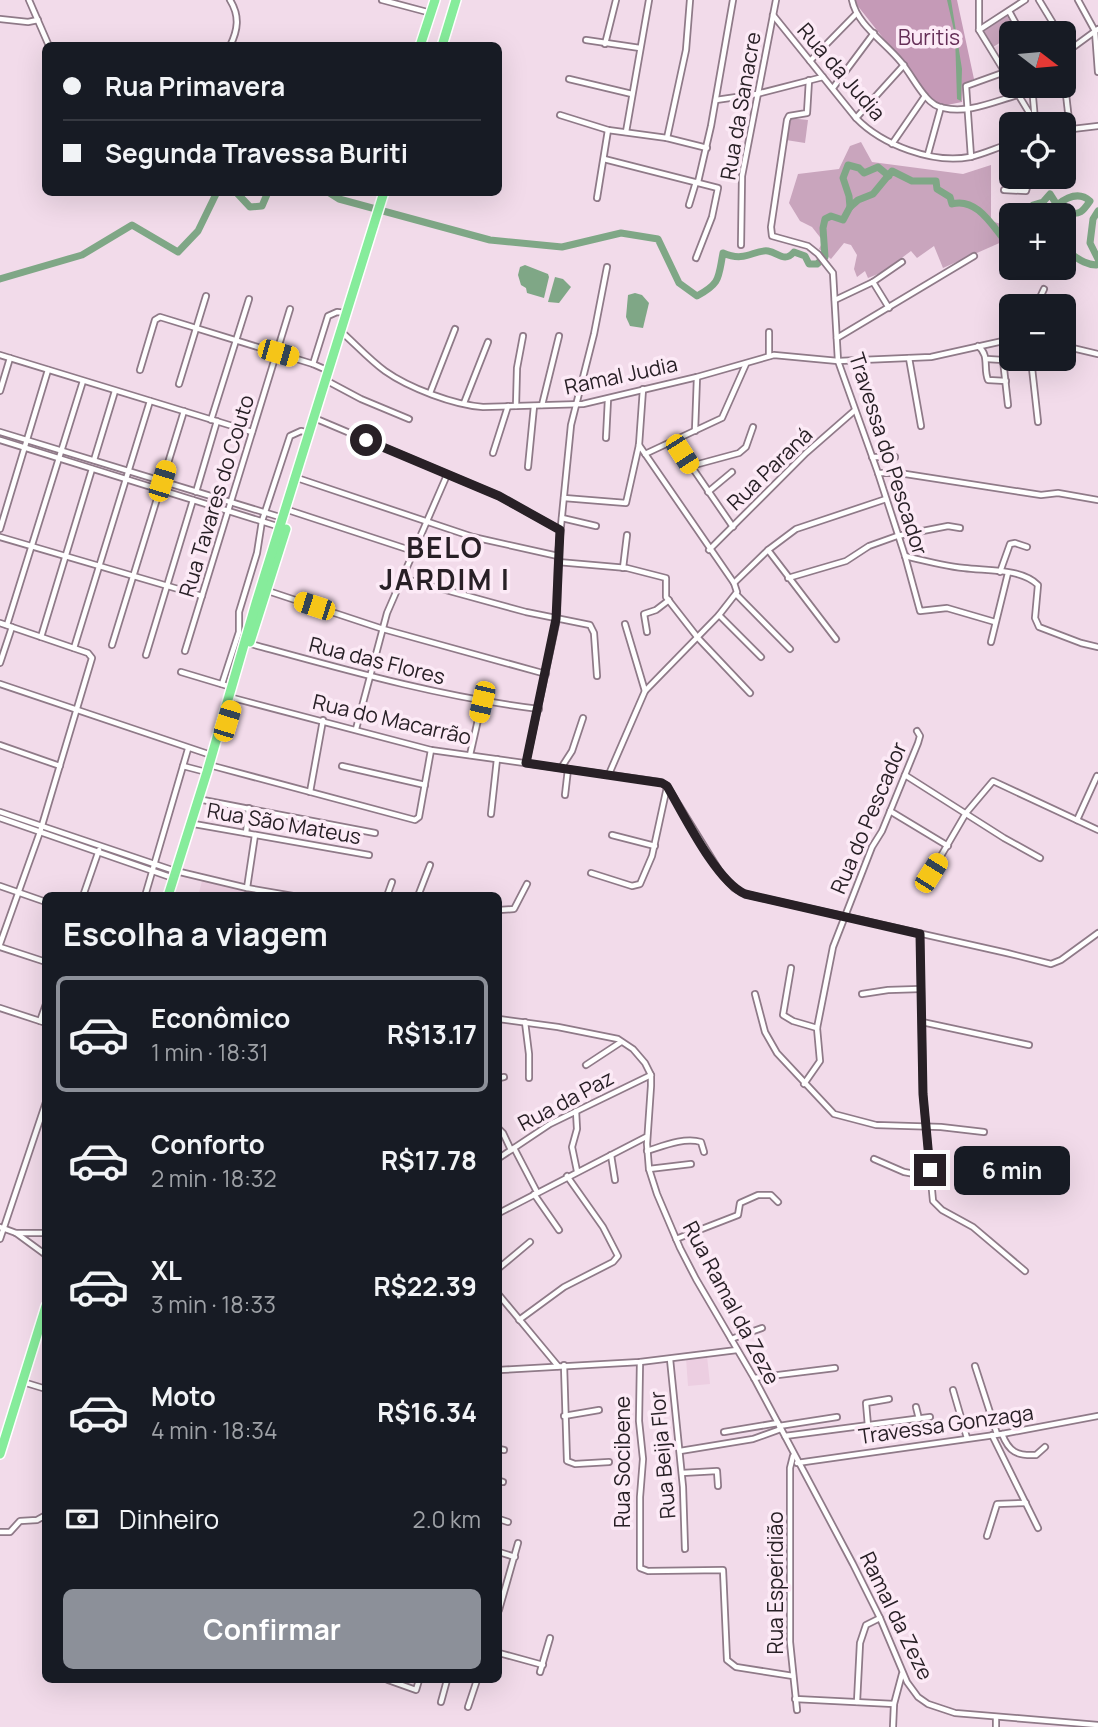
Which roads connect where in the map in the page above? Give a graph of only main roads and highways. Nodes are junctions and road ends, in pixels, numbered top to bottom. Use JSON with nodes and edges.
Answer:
{"nodes":[{"id":1,"x":435,"y":0,"type":"edge"},
{"id":2,"x":456,"y":0,"type":"edge"},
{"id":3,"x":421,"y":42,"type":"edge"},
{"id":4,"x":443,"y":42,"type":"edge"},
{"id":5,"x":386,"y":196,"type":"edge"},
{"id":6,"x":375,"y":230,"type":"junction"},
{"id":7,"x":285,"y":519,"type":"junction"},
{"id":8,"x":275,"y":555,"type":"junction"},
{"id":9,"x":259,"y":605,"type":"junction"},
{"id":10,"x":210,"y":769,"type":"junction"},
{"id":11,"x":176,"y":874,"type":"junction"},
{"id":12,"x":171,"y":892,"type":"edge"},
{"id":13,"x":42,"y":1307,"type":"edge"},
{"id":14,"x":42,"y":1319,"type":"edge"},
{"id":15,"x":0,"y":1442,"type":"edge"},
{"id":16,"x":0,"y":1454,"type":"edge"}],
"edges":[{"from":1,"to":3,"type":"highway"},
{"from":2,"to":4,"type":"highway"},
{"from":5,"to":6,"type":"highway"},
{"from":6,"to":7,"type":"highway"},
{"from":6,"to":7,"type":"highway"},
{"from":7,"to":8,"type":"highway"},
{"from":7,"to":8,"type":"highway"},
{"from":8,"to":9,"type":"highway"},
{"from":8,"to":9,"type":"highway"},
{"from":9,"to":10,"type":"highway"},
{"from":9,"to":10,"type":"highway"},
{"from":10,"to":11,"type":"highway"},
{"from":10,"to":11,"type":"highway"},
{"from":11,"to":12,"type":"highway"},
{"from":13,"to":15,"type":"highway"},
{"from":14,"to":16,"type":"highway"}]}
